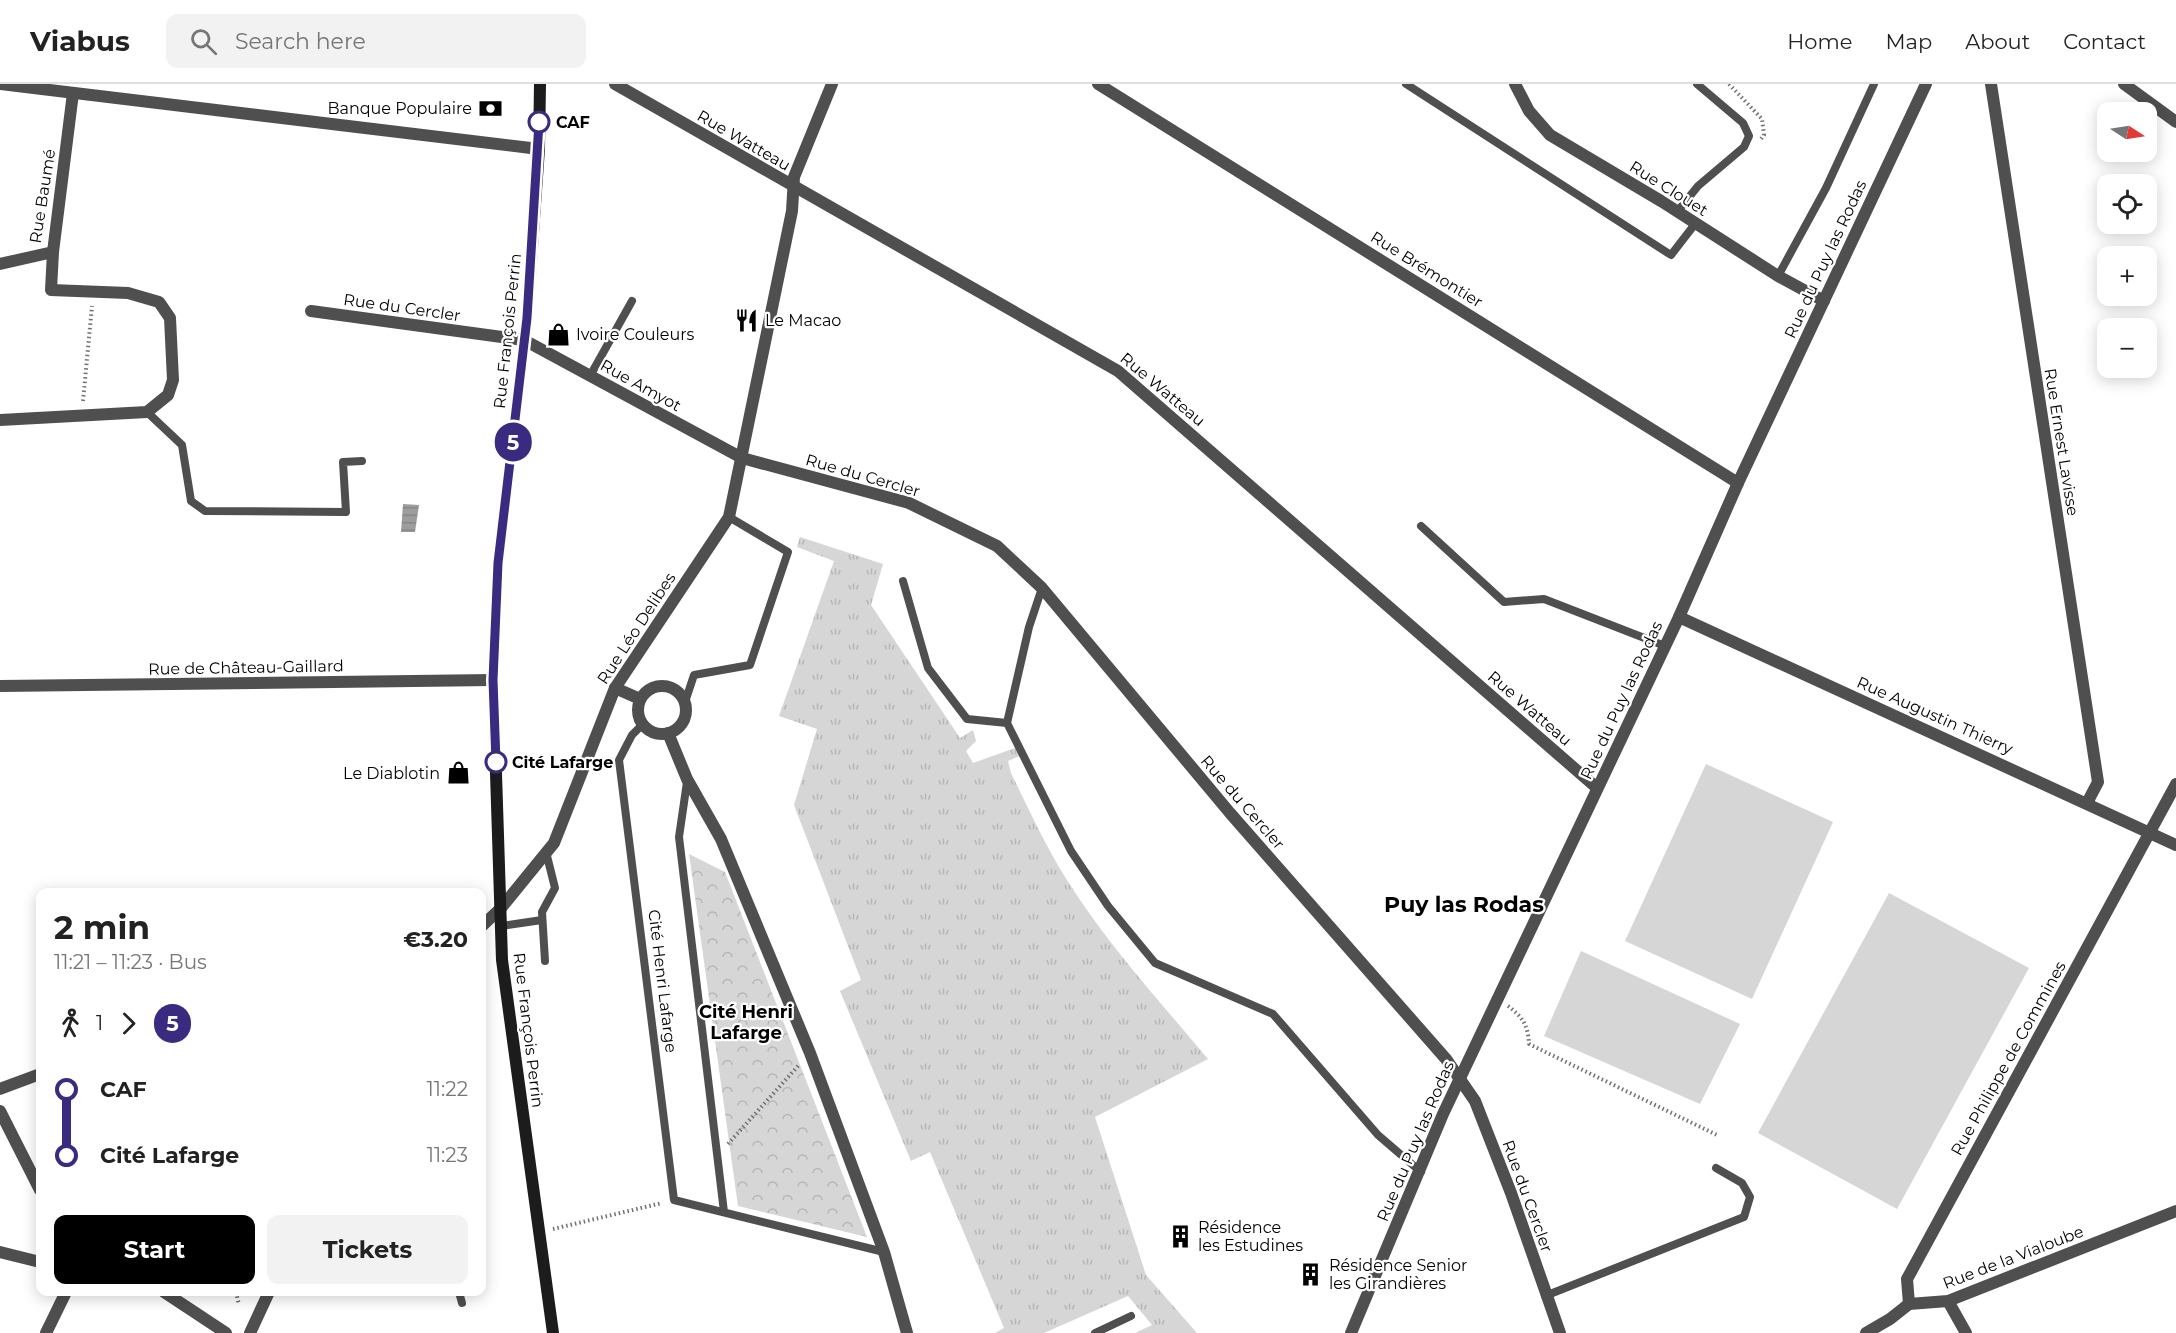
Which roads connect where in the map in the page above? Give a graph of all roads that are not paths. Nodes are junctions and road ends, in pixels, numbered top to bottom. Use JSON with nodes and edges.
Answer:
{"nodes":[{"id":1,"x":0,"y":84,"type":"edge"},
{"id":2,"x":540,"y":84,"type":"edge"},
{"id":3,"x":615,"y":84,"type":"edge"},
{"id":4,"x":832,"y":84,"type":"edge"},
{"id":5,"x":1098,"y":84,"type":"edge"},
{"id":6,"x":1406,"y":84,"type":"edge"},
{"id":7,"x":1515,"y":84,"type":"edge"},
{"id":8,"x":1697,"y":84,"type":"edge"},
{"id":9,"x":1874,"y":84,"type":"edge"},
{"id":10,"x":1926,"y":84,"type":"edge"},
{"id":11,"x":1991,"y":84,"type":"edge"},
{"id":12,"x":2124,"y":84,"type":"edge"},
{"id":13,"x":73,"y":93,"type":"junction"},
{"id":14,"x":2176,"y":122,"type":"edge"},
{"id":15,"x":539,"y":148,"type":"junction"},
{"id":16,"x":794,"y":188,"type":"junction"},
{"id":17,"x":1677,"y":212,"type":"junction"},
{"id":18,"x":1695,"y":224,"type":"junction"},
{"id":19,"x":53,"y":252,"type":"junction"},
{"id":20,"x":0,"y":264,"type":"edge"},
{"id":21,"x":1778,"y":276,"type":"junction"},
{"id":22,"x":632,"y":301,"type":"dead end"},
{"id":23,"x":1824,"y":301,"type":"junction"},
{"id":24,"x":311,"y":311,"type":"dead end"},
{"id":25,"x":524,"y":340,"type":"junction"},
{"id":26,"x":590,"y":376,"type":"junction"},
{"id":27,"x":147,"y":412,"type":"junction"},
{"id":28,"x":0,"y":420,"type":"edge"},
{"id":29,"x":742,"y":459,"type":"junction"},
{"id":30,"x":362,"y":461,"type":"dead end"},
{"id":31,"x":1738,"y":483,"type":"junction"},
{"id":32,"x":729,"y":517,"type":"junction"},
{"id":33,"x":1421,"y":526,"type":"dead end"},
{"id":34,"x":903,"y":581,"type":"dead end"},
{"id":35,"x":1042,"y":588,"type":"junction"},
{"id":36,"x":1679,"y":617,"type":"junction"},
{"id":37,"x":1665,"y":646,"type":"junction"},
{"id":38,"x":493,"y":680,"type":"junction"},
{"id":39,"x":0,"y":686,"type":"edge"},
{"id":40,"x":615,"y":688,"type":"junction"},
{"id":41,"x":640,"y":699,"type":"junction"},
{"id":42,"x":685,"y":702,"type":"junction"},
{"id":43,"x":1007,"y":723,"type":"junction"},
{"id":44,"x":643,"y":724,"type":"junction"},
{"id":45,"x":668,"y":733,"type":"junction"},
{"id":46,"x":687,"y":779,"type":"junction"},
{"id":47,"x":2176,"y":784,"type":"edge"},
{"id":48,"x":1597,"y":788,"type":"junction"},
{"id":49,"x":2087,"y":803,"type":"junction"},
{"id":50,"x":2150,"y":832,"type":"junction"},
{"id":51,"x":2176,"y":845,"type":"edge"},
{"id":52,"x":546,"y":852,"type":"junction"},
{"id":53,"x":501,"y":908,"type":"junction"},
{"id":54,"x":486,"y":913,"type":"edge"},
{"id":55,"x":542,"y":920,"type":"junction"},
{"id":56,"x":486,"y":922,"type":"edge"},
{"id":57,"x":501,"y":926,"type":"junction"},
{"id":58,"x":545,"y":961,"type":"dead end"},
{"id":59,"x":36,"y":1076,"type":"edge"},
{"id":60,"x":1459,"y":1079,"type":"junction"},
{"id":61,"x":0,"y":1089,"type":"edge"},
{"id":62,"x":0,"y":1111,"type":"edge"},
{"id":63,"x":1716,"y":1168,"type":"dead end"},
{"id":64,"x":1420,"y":1172,"type":"junction"},
{"id":65,"x":36,"y":1182,"type":"edge"},
{"id":66,"x":2176,"y":1211,"type":"edge"},
{"id":67,"x":724,"y":1212,"type":"junction"},
{"id":68,"x":0,"y":1252,"type":"edge"},
{"id":69,"x":884,"y":1252,"type":"junction"},
{"id":70,"x":36,"y":1261,"type":"edge"},
{"id":71,"x":64,"y":1296,"type":"edge"},
{"id":72,"x":170,"y":1296,"type":"edge"},
{"id":73,"x":267,"y":1296,"type":"edge"},
{"id":74,"x":460,"y":1296,"type":"edge"},
{"id":75,"x":1545,"y":1296,"type":"junction"},
{"id":76,"x":1948,"y":1301,"type":"junction"},
{"id":77,"x":462,"y":1303,"type":"dead end"},
{"id":78,"x":1909,"y":1304,"type":"junction"},
{"id":79,"x":1131,"y":1316,"type":"dead end"},
{"id":80,"x":46,"y":1333,"type":"edge"},
{"id":81,"x":226,"y":1333,"type":"edge"},
{"id":82,"x":250,"y":1333,"type":"edge"},
{"id":83,"x":553,"y":1333,"type":"edge"},
{"id":84,"x":907,"y":1333,"type":"edge"},
{"id":85,"x":1095,"y":1333,"type":"edge"},
{"id":86,"x":1351,"y":1333,"type":"edge"},
{"id":87,"x":1560,"y":1333,"type":"edge"},
{"id":88,"x":1866,"y":1333,"type":"edge"},
{"id":89,"x":1966,"y":1333,"type":"edge"}],
"edges":[{"from":1,"to":13,"type":"street"},
{"from":2,"to":15,"type":"main road","name":"Rue François Perrin"},
{"from":3,"to":16,"type":"street","name":"Rue Watteau"},
{"from":4,"to":16,"type":"street","name":"Rue Léo Delibes"},
{"from":5,"to":31,"type":"street","name":"Rue Brémontier"},
{"from":6,"to":18,"type":"lane"},
{"from":7,"to":17,"type":"street","name":"Rue Clouet"},
{"from":8,"to":17,"type":"lane"},
{"from":9,"to":21,"type":"lane"},
{"from":10,"to":23,"type":"street","name":"Rue du Puy las Rodas"},
{"from":11,"to":49,"type":"street","name":"Rue Ernest Lavisse"},
{"from":12,"to":14,"type":"street"},
{"from":13,"to":15,"type":"street"},
{"from":13,"to":19,"type":"street","name":"Rue Baumé"},
{"from":15,"to":25,"type":"main road","name":"Rue François Perrin"},
{"from":16,"to":29,"type":"street","name":"Rue Léo Delibes"},
{"from":16,"to":48,"type":"street","name":"Rue Watteau"},
{"from":17,"to":18,"type":"street","name":"Rue Clouet"},
{"from":18,"to":21,"type":"street","name":"Rue Clouet"},
{"from":19,"to":20,"type":"street","name":"Rue Baumé"},
{"from":19,"to":27,"type":"street"},
{"from":21,"to":23,"type":"street","name":"Rue Clouet"},
{"from":22,"to":26,"type":"lane"},
{"from":23,"to":31,"type":"street","name":"Rue du Puy las Rodas"},
{"from":24,"to":25,"type":"street","name":"Rue du Cercler"},
{"from":25,"to":26,"type":"street","name":"Rue Amyot"},
{"from":25,"to":38,"type":"main road","name":"Rue François Perrin"},
{"from":26,"to":29,"type":"street","name":"Rue Amyot"},
{"from":27,"to":28,"type":"street"},
{"from":27,"to":30,"type":"lane"},
{"from":29,"to":32,"type":"street","name":"Rue Léo Delibes"},
{"from":29,"to":35,"type":"street","name":"Rue du Cercler"},
{"from":31,"to":36,"type":"street","name":"Rue du Puy las Rodas"},
{"from":32,"to":40,"type":"street","name":"Rue Léo Delibes"},
{"from":32,"to":42,"type":"lane"},
{"from":33,"to":37,"type":"lane"},
{"from":34,"to":43,"type":"lane"},
{"from":35,"to":43,"type":"lane"},
{"from":35,"to":60,"type":"street","name":"Rue du Cercler"},
{"from":36,"to":37,"type":"street","name":"Rue du Puy las Rodas"},
{"from":36,"to":49,"type":"street","name":"Rue Augustin Thierry"},
{"from":37,"to":48,"type":"street","name":"Rue du Puy las Rodas"},
{"from":38,"to":39,"type":"street","name":"Rue de Château-Gaillard"},
{"from":38,"to":53,"type":"main road","name":"Rue François Perrin"},
{"from":40,"to":41,"type":"street"},
{"from":40,"to":52,"type":"street","name":"Rue Léo Delibes"},
{"from":41,"to":42,"type":"street"},
{"from":41,"to":44,"type":"street"},
{"from":42,"to":45,"type":"street"},
{"from":43,"to":64,"type":"lane"},
{"from":44,"to":45,"type":"street"},
{"from":44,"to":67,"type":"lane","name":"Cité Henri Lafarge"},
{"from":45,"to":46,"type":"street"},
{"from":46,"to":67,"type":"lane","name":"Cité Henri Lafarge"},
{"from":46,"to":69,"type":"street"},
{"from":47,"to":50,"type":"street","name":"Rue Philippe de Commines"},
{"from":48,"to":60,"type":"street","name":"Rue du Puy las Rodas"},
{"from":49,"to":50,"type":"street","name":"Rue Augustin Thierry"},
{"from":50,"to":51,"type":"street","name":"Rue Augustin Thierry"},
{"from":50,"to":78,"type":"street","name":"Rue Philippe de Commines"},
{"from":52,"to":53,"type":"street","name":"Rue Léo Delibes"},
{"from":52,"to":55,"type":"lane"},
{"from":53,"to":54,"type":"street"},
{"from":53,"to":56,"type":"street","name":"Rue Léo Delibes"},
{"from":53,"to":57,"type":"main road","name":"Rue François Perrin"},
{"from":55,"to":57,"type":"lane"},
{"from":55,"to":58,"type":"lane"},
{"from":57,"to":83,"type":"main road","name":"Rue François Perrin"},
{"from":59,"to":61,"type":"street"},
{"from":60,"to":64,"type":"street","name":"Rue du Puy las Rodas"},
{"from":60,"to":75,"type":"street","name":"Rue du Cercler"},
{"from":62,"to":65,"type":"street"},
{"from":63,"to":75,"type":"lane"},
{"from":64,"to":86,"type":"street","name":"Rue du Puy las Rodas"},
{"from":66,"to":76,"type":"street","name":"Rue de la Vialoube"},
{"from":67,"to":69,"type":"lane","name":"Cité Henri Lafarge"},
{"from":68,"to":70,"type":"street"},
{"from":69,"to":84,"type":"street"},
{"from":71,"to":80,"type":"street"},
{"from":72,"to":81,"type":"street"},
{"from":73,"to":82,"type":"street"},
{"from":74,"to":77,"type":"lane"},
{"from":75,"to":87,"type":"street","name":"Rue du Cercler"},
{"from":76,"to":78,"type":"street","name":"Rue de la Vialoube"},
{"from":76,"to":89,"type":"street"},
{"from":78,"to":88,"type":"street"},
{"from":79,"to":85,"type":"lane"}]}
